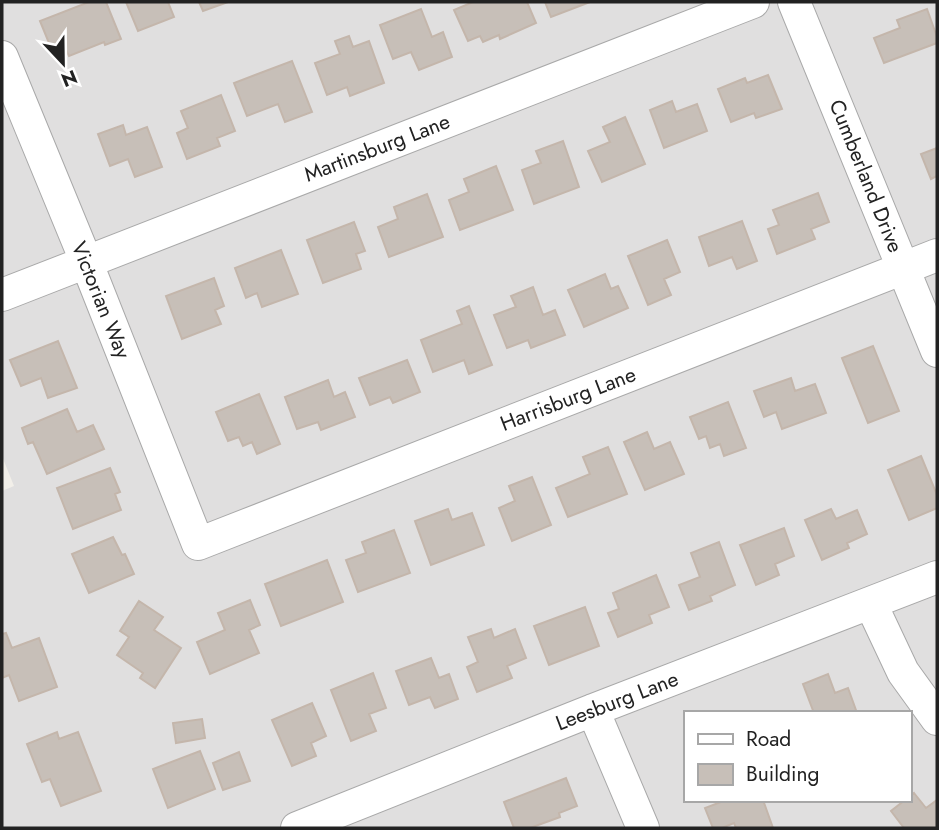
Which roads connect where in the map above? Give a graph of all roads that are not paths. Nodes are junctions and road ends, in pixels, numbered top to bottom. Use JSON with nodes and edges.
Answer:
{"nodes":[{"id":1,"x":753,"y":2,"type":"edge"},
{"id":2,"x":794,"y":2,"type":"edge"},
{"id":3,"x":2,"y":57,"type":"edge"},
{"id":4,"x":937,"y":254,"type":"edge"},
{"id":5,"x":86,"y":261,"type":"junction"},
{"id":6,"x":903,"y":268,"type":"junction"},
{"id":7,"x":2,"y":295,"type":"edge"},
{"id":8,"x":937,"y":351,"type":"edge"},
{"id":9,"x":198,"y":544,"type":"joint"},
{"id":10,"x":937,"y":577,"type":"edge"},
{"id":11,"x":872,"y":604,"type":"junction"},
{"id":12,"x":593,"y":710,"type":"junction"},
{"id":13,"x":937,"y":719,"type":"edge"},
{"id":14,"x":310,"y":826,"type":"edge"},
{"id":15,"x":643,"y":828,"type":"edge"}],
"edges":[{"from":1,"to":5,"type":"street","name":"Martinsburg Lane"},
{"from":2,"to":6,"type":"street","name":"Cumberland Drive"},
{"from":3,"to":5,"type":"street","name":"Victorian Way"},
{"from":4,"to":6,"type":"street","name":"Harrisburg Lane"},
{"from":5,"to":7,"type":"street","name":"Martinsburg Lane"},
{"from":5,"to":9,"type":"street","name":"Victorian Way"},
{"from":6,"to":8,"type":"street","name":"Cumberland Drive"},
{"from":6,"to":9,"type":"street","name":"Harrisburg Lane"},
{"from":10,"to":11,"type":"street","name":"Leesburg Lane"},
{"from":11,"to":12,"type":"street","name":"Leesburg Lane"},
{"from":11,"to":13,"type":"street"},
{"from":12,"to":14,"type":"street","name":"Leesburg Lane"},
{"from":12,"to":15,"type":"street"}]}
